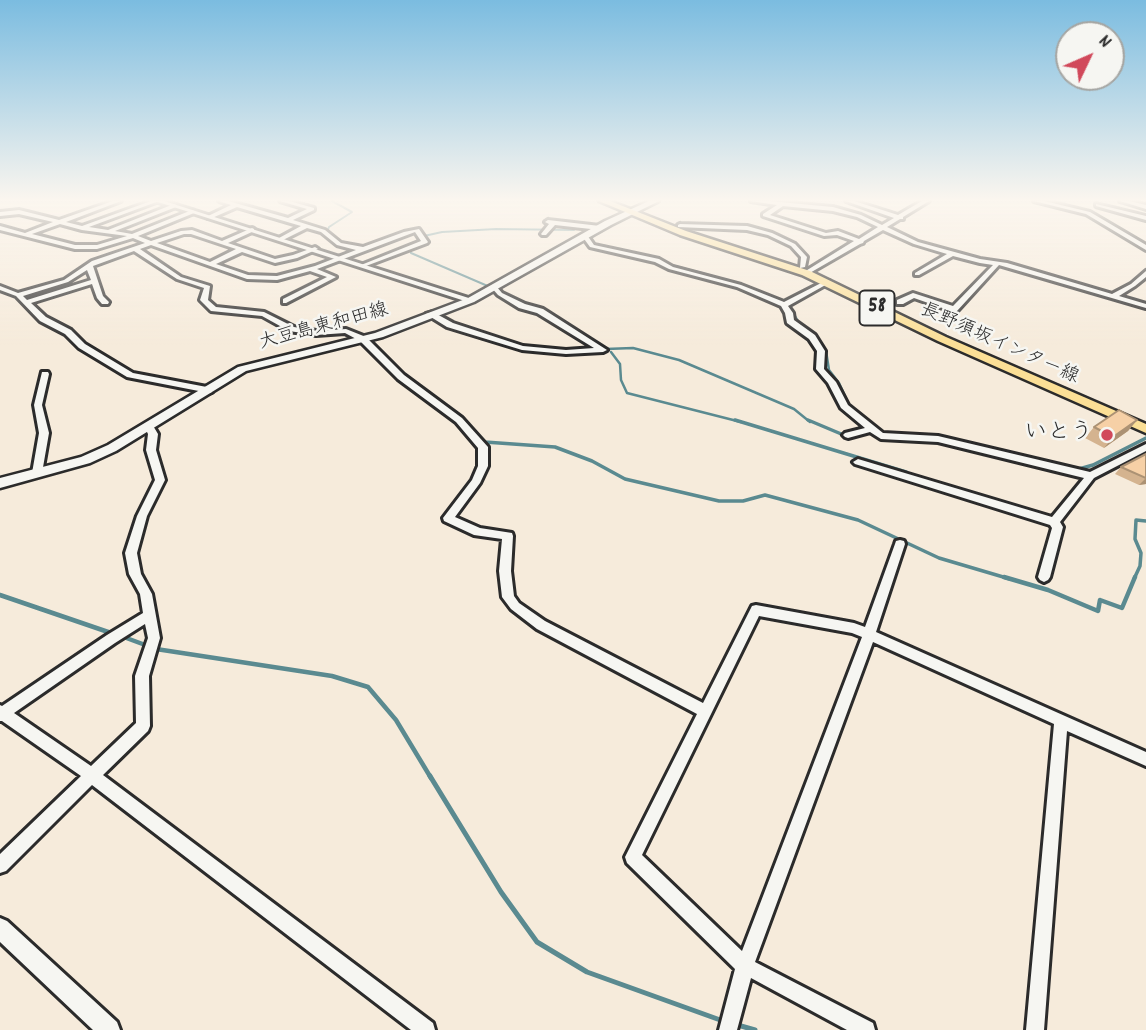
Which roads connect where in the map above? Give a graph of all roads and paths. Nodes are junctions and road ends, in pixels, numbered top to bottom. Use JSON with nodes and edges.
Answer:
{"nodes":[{"id":1,"x":136,"y":249,"type":"joint"},
{"id":2,"x":169,"y":249,"type":"edge"},
{"id":3,"x":315,"y":249,"type":"joint"},
{"id":4,"x":362,"y":249,"type":"edge"},
{"id":5,"x":406,"y":249,"type":"edge"},
{"id":6,"x":562,"y":249,"type":"edge"},
{"id":7,"x":606,"y":249,"type":"edge"},
{"id":8,"x":736,"y":249,"type":"edge"},
{"id":9,"x":746,"y":249,"type":"edge"},
{"id":10,"x":796,"y":249,"type":"edge"},
{"id":11,"x":847,"y":249,"type":"edge"},
{"id":12,"x":939,"y":249,"type":"edge"},
{"id":13,"x":240,"y":250,"type":"joint"},
{"id":14,"x":953,"y":253,"type":"junction"},
{"id":15,"x":341,"y":257,"type":"junction"},
{"id":16,"x":998,"y":263,"type":"junction"},
{"id":17,"x":210,"y":264,"type":"junction"},
{"id":18,"x":89,"y":265,"type":"junction"},
{"id":19,"x":364,"y":265,"type":"junction"},
{"id":20,"x":310,"y":269,"type":"junction"},
{"id":21,"x":806,"y":270,"type":"junction"},
{"id":22,"x":1146,"y":273,"type":"edge"},
{"id":23,"x":917,"y":274,"type":"dead end"},
{"id":24,"x":96,"y":281,"type":"junction"},
{"id":25,"x":827,"y":282,"type":"junction"},
{"id":26,"x":494,"y":287,"type":"junction"},
{"id":27,"x":0,"y":288,"type":"edge"},
{"id":28,"x":1113,"y":296,"type":"junction"},
{"id":29,"x":22,"y":299,"type":"junction"},
{"id":30,"x":471,"y":300,"type":"junction"},
{"id":31,"x":286,"y":301,"type":"dead end"},
{"id":32,"x":105,"y":302,"type":"dead end"},
{"id":33,"x":900,"y":302,"type":"dead end"},
{"id":34,"x":784,"y":305,"type":"junction"},
{"id":35,"x":1146,"y":306,"type":"edge"},
{"id":36,"x":430,"y":314,"type":"junction"},
{"id":37,"x":363,"y":339,"type":"junction"},
{"id":38,"x":45,"y":374,"type":"dead end"},
{"id":39,"x":209,"y":390,"type":"junction"},
{"id":40,"x":1146,"y":422,"type":"edge"},
{"id":41,"x":149,"y":426,"type":"junction"},
{"id":42,"x":871,"y":429,"type":"junction"},
{"id":43,"x":1146,"y":429,"type":"edge"},
{"id":44,"x":848,"y":435,"type":"dead end"},
{"id":45,"x":1146,"y":447,"type":"edge"},
{"id":46,"x":858,"y":462,"type":"dead end"},
{"id":47,"x":37,"y":473,"type":"junction"},
{"id":48,"x":1091,"y":476,"type":"junction"},
{"id":49,"x":0,"y":483,"type":"edge"},
{"id":50,"x":1054,"y":522,"type":"junction"},
{"id":51,"x":900,"y":544,"type":"dead end"},
{"id":52,"x":1044,"y":577,"type":"dead end"},
{"id":53,"x":150,"y":615,"type":"junction"},
{"id":54,"x":869,"y":635,"type":"junction"},
{"id":55,"x":706,"y":712,"type":"junction"},
{"id":56,"x":1,"y":713,"type":"edge"},
{"id":57,"x":1060,"y":722,"type":"junction"},
{"id":58,"x":1146,"y":759,"type":"edge"},
{"id":59,"x":92,"y":775,"type":"junction"},
{"id":60,"x":0,"y":865,"type":"edge"},
{"id":61,"x":0,"y":928,"type":"edge"},
{"id":62,"x":745,"y":965,"type":"junction"},
{"id":63,"x":109,"y":1030,"type":"edge"},
{"id":64,"x":426,"y":1030,"type":"edge"},
{"id":65,"x":728,"y":1030,"type":"edge"},
{"id":66,"x":866,"y":1030,"type":"edge"},
{"id":67,"x":1035,"y":1030,"type":"edge"}],
"edges":[{"from":1,"to":18,"type":"street"},
{"from":1,"to":37,"type":"street"},
{"from":2,"to":17,"type":"street"},
{"from":3,"to":13,"type":"street"},
{"from":3,"to":15,"type":"street"},
{"from":4,"to":15,"type":"street"},
{"from":5,"to":19,"type":"street"},
{"from":6,"to":26,"type":"main road","name":"大豆島東和田線"},
{"from":7,"to":34,"type":"street"},
{"from":8,"to":21,"type":"main road","name":"長野須坂インター線","number":"58"},
{"from":9,"to":21,"type":"main road","name":"長野須坂インター線","number":"58"},
{"from":10,"to":21,"type":"street"},
{"from":11,"to":21,"type":"street"},
{"from":12,"to":14,"type":"street"},
{"from":13,"to":17,"type":"street"},
{"from":14,"to":16,"type":"street"},
{"from":14,"to":23,"type":"street"},
{"from":15,"to":19,"type":"street"},
{"from":15,"to":20,"type":"street"},
{"from":16,"to":28,"type":"street"},
{"from":16,"to":33,"type":"street"},
{"from":17,"to":20,"type":"street"},
{"from":18,"to":24,"type":"street"},
{"from":18,"to":29,"type":"street"},
{"from":19,"to":30,"type":"street"},
{"from":20,"to":31,"type":"street"},
{"from":21,"to":25,"type":"main road","name":"長野須坂インター線","number":"58"},
{"from":21,"to":40,"type":"main road","name":"長野須坂インター線","number":"58"},
{"from":22,"to":28,"type":"street"},
{"from":24,"to":29,"type":"street"},
{"from":24,"to":32,"type":"street"},
{"from":25,"to":34,"type":"street"},
{"from":25,"to":43,"type":"main road","name":"長野須坂インター線","number":"58"},
{"from":26,"to":30,"type":"main road","name":"大豆島東和田線"},
{"from":26,"to":36,"type":"street"},
{"from":27,"to":29,"type":"street"},
{"from":28,"to":35,"type":"street"},
{"from":29,"to":39,"type":"street"},
{"from":30,"to":36,"type":"main road","name":"大豆島東和田線"},
{"from":34,"to":42,"type":"street"},
{"from":36,"to":37,"type":"main road","name":"大豆島東和田線"},
{"from":37,"to":39,"type":"main road","name":"大豆島東和田線"},
{"from":37,"to":55,"type":"street"},
{"from":38,"to":47,"type":"street"},
{"from":39,"to":41,"type":"main road","name":"大豆島東和田線"},
{"from":41,"to":47,"type":"main road","name":"大豆島東和田線"},
{"from":41,"to":53,"type":"street"},
{"from":42,"to":44,"type":"street"},
{"from":42,"to":48,"type":"street"},
{"from":45,"to":48,"type":"street"},
{"from":46,"to":50,"type":"street"},
{"from":47,"to":49,"type":"main road","name":"大豆島東和田線"},
{"from":48,"to":50,"type":"street"},
{"from":50,"to":52,"type":"street"},
{"from":51,"to":54,"type":"street"},
{"from":53,"to":56,"type":"street"},
{"from":53,"to":59,"type":"street"},
{"from":54,"to":55,"type":"street"},
{"from":54,"to":57,"type":"street"},
{"from":54,"to":62,"type":"street"},
{"from":55,"to":62,"type":"street"},
{"from":56,"to":59,"type":"street"},
{"from":57,"to":58,"type":"street"},
{"from":57,"to":67,"type":"street"},
{"from":59,"to":60,"type":"street"},
{"from":59,"to":64,"type":"street"},
{"from":61,"to":63,"type":"street"},
{"from":62,"to":65,"type":"street"},
{"from":62,"to":66,"type":"street"}]}
